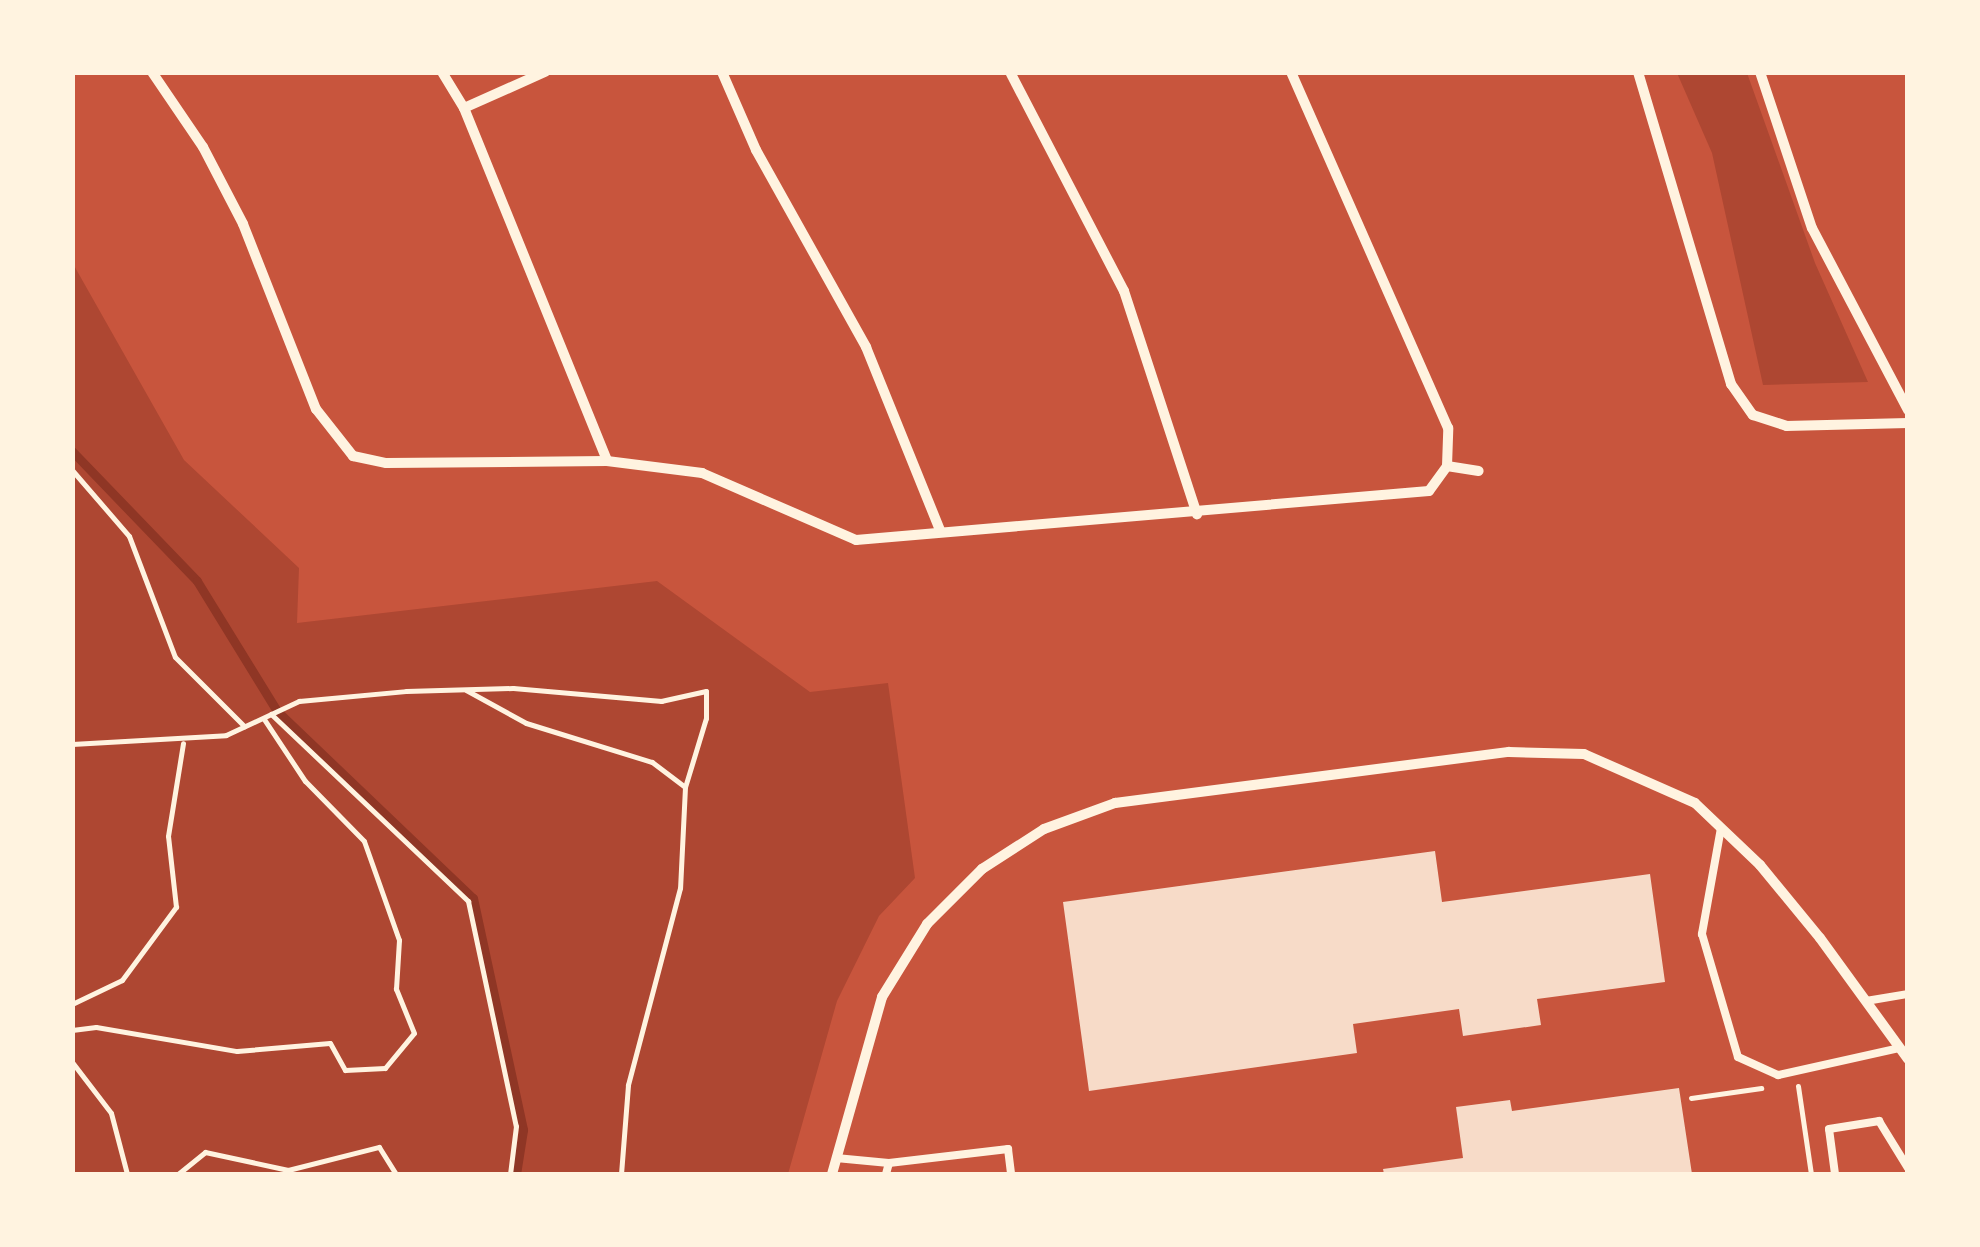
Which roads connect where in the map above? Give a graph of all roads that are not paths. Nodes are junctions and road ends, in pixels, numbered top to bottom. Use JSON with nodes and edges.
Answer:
{"nodes":[{"id":1,"x":152,"y":72,"type":"edge"},
{"id":2,"x":442,"y":72,"type":"edge"},
{"id":3,"x":546,"y":72,"type":"edge"},
{"id":4,"x":722,"y":72,"type":"edge"},
{"id":5,"x":1010,"y":72,"type":"edge"},
{"id":6,"x":1291,"y":72,"type":"edge"},
{"id":7,"x":1638,"y":72,"type":"edge"},
{"id":8,"x":1760,"y":72,"type":"edge"},
{"id":9,"x":464,"y":108,"type":"junction"},
{"id":10,"x":1908,"y":410,"type":"edge"},
{"id":11,"x":1908,"y":423,"type":"edge"},
{"id":12,"x":607,"y":461,"type":"junction"},
{"id":13,"x":1447,"y":466,"type":"junction"},
{"id":14,"x":1480,"y":471,"type":"dead end"},
{"id":15,"x":1197,"y":514,"type":"junction"},
{"id":16,"x":940,"y":530,"type":"junction"},
{"id":17,"x":1721,"y":827,"type":"junction"},
{"id":18,"x":1908,"y":994,"type":"edge"},
{"id":19,"x":1866,"y":1001,"type":"junction"},
{"id":20,"x":1900,"y":1048,"type":"junction"},
{"id":21,"x":1908,"y":1059,"type":"edge"},
{"id":22,"x":836,"y":1158,"type":"junction"},
{"id":23,"x":888,"y":1163,"type":"junction"},
{"id":24,"x":1908,"y":1168,"type":"edge"},
{"id":25,"x":832,"y":1174,"type":"edge"},
{"id":26,"x":886,"y":1174,"type":"edge"},
{"id":27,"x":1012,"y":1174,"type":"edge"},
{"id":28,"x":1835,"y":1174,"type":"edge"}],
"edges":[{"from":1,"to":12,"type":"street"},
{"from":2,"to":9,"type":"street"},
{"from":3,"to":9,"type":"street"},
{"from":4,"to":16,"type":"street"},
{"from":5,"to":15,"type":"street"},
{"from":6,"to":13,"type":"street"},
{"from":7,"to":11,"type":"street"},
{"from":8,"to":10,"type":"street"},
{"from":9,"to":12,"type":"street"},
{"from":12,"to":16,"type":"street"},
{"from":13,"to":14,"type":"street"},
{"from":13,"to":15,"type":"street"},
{"from":15,"to":16,"type":"street"},
{"from":17,"to":19,"type":"street"},
{"from":17,"to":20,"type":"lane"},
{"from":17,"to":22,"type":"street"},
{"from":18,"to":19,"type":"lane"},
{"from":19,"to":20,"type":"street"},
{"from":20,"to":21,"type":"street"},
{"from":22,"to":23,"type":"lane"},
{"from":22,"to":25,"type":"street"},
{"from":23,"to":26,"type":"lane"},
{"from":23,"to":27,"type":"lane"},
{"from":24,"to":28,"type":"lane"}]}
